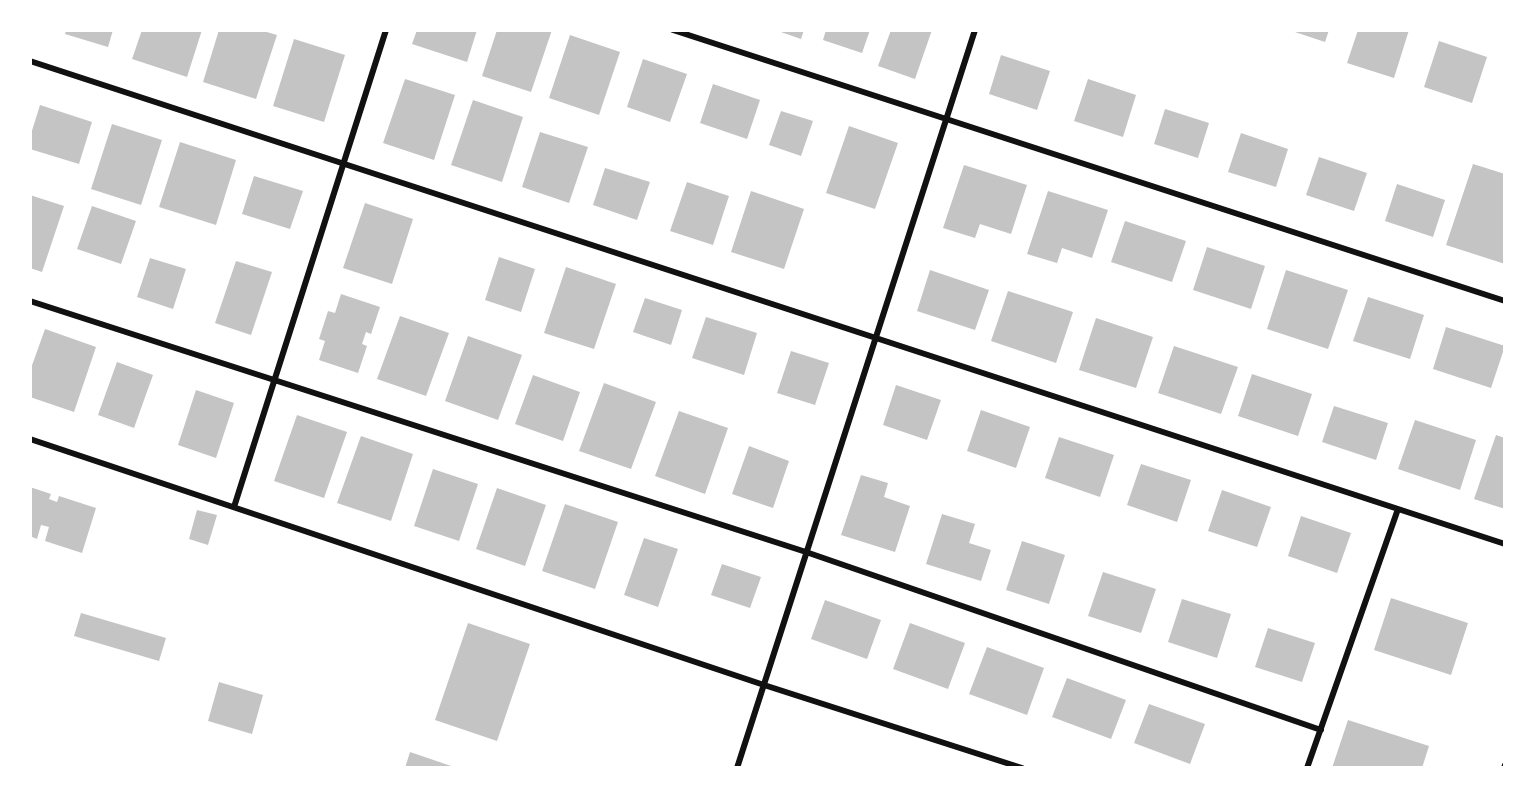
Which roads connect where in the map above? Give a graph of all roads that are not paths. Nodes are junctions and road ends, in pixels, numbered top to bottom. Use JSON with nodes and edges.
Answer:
{"nodes":[{"id":1,"x":386,"y":30,"type":"edge"},
{"id":2,"x":673,"y":30,"type":"edge"},
{"id":3,"x":975,"y":30,"type":"edge"},
{"id":4,"x":30,"y":61,"type":"edge"},
{"id":5,"x":946,"y":119,"type":"junction"},
{"id":6,"x":343,"y":164,"type":"junction"},
{"id":7,"x":30,"y":301,"type":"edge"},
{"id":8,"x":1505,"y":301,"type":"edge"},
{"id":9,"x":876,"y":338,"type":"junction"},
{"id":10,"x":274,"y":380,"type":"junction"},
{"id":11,"x":30,"y":439,"type":"edge"},
{"id":12,"x":234,"y":507,"type":"junction"},
{"id":13,"x":1398,"y":509,"type":"junction"},
{"id":14,"x":1505,"y":544,"type":"edge"},
{"id":15,"x":807,"y":552,"type":"junction"},
{"id":16,"x":764,"y":684,"type":"junction"},
{"id":17,"x":1321,"y":730,"type":"junction"},
{"id":18,"x":737,"y":768,"type":"edge"},
{"id":19,"x":1022,"y":768,"type":"edge"},
{"id":20,"x":1307,"y":768,"type":"edge"}],
"edges":[{"from":1,"to":6,"type":"street"},
{"from":2,"to":5,"type":"street"},
{"from":3,"to":5,"type":"street"},
{"from":4,"to":6,"type":"street"},
{"from":5,"to":8,"type":"street"},
{"from":5,"to":9,"type":"street"},
{"from":6,"to":9,"type":"street"},
{"from":6,"to":10,"type":"street"},
{"from":7,"to":10,"type":"street"},
{"from":9,"to":13,"type":"street"},
{"from":9,"to":15,"type":"street"},
{"from":10,"to":12,"type":"street"},
{"from":10,"to":15,"type":"street"},
{"from":11,"to":12,"type":"street"},
{"from":12,"to":16,"type":"street"},
{"from":13,"to":14,"type":"street"},
{"from":13,"to":17,"type":"street"},
{"from":15,"to":16,"type":"street"},
{"from":15,"to":17,"type":"street"},
{"from":16,"to":18,"type":"street"},
{"from":16,"to":19,"type":"street"},
{"from":17,"to":20,"type":"street"}]}
